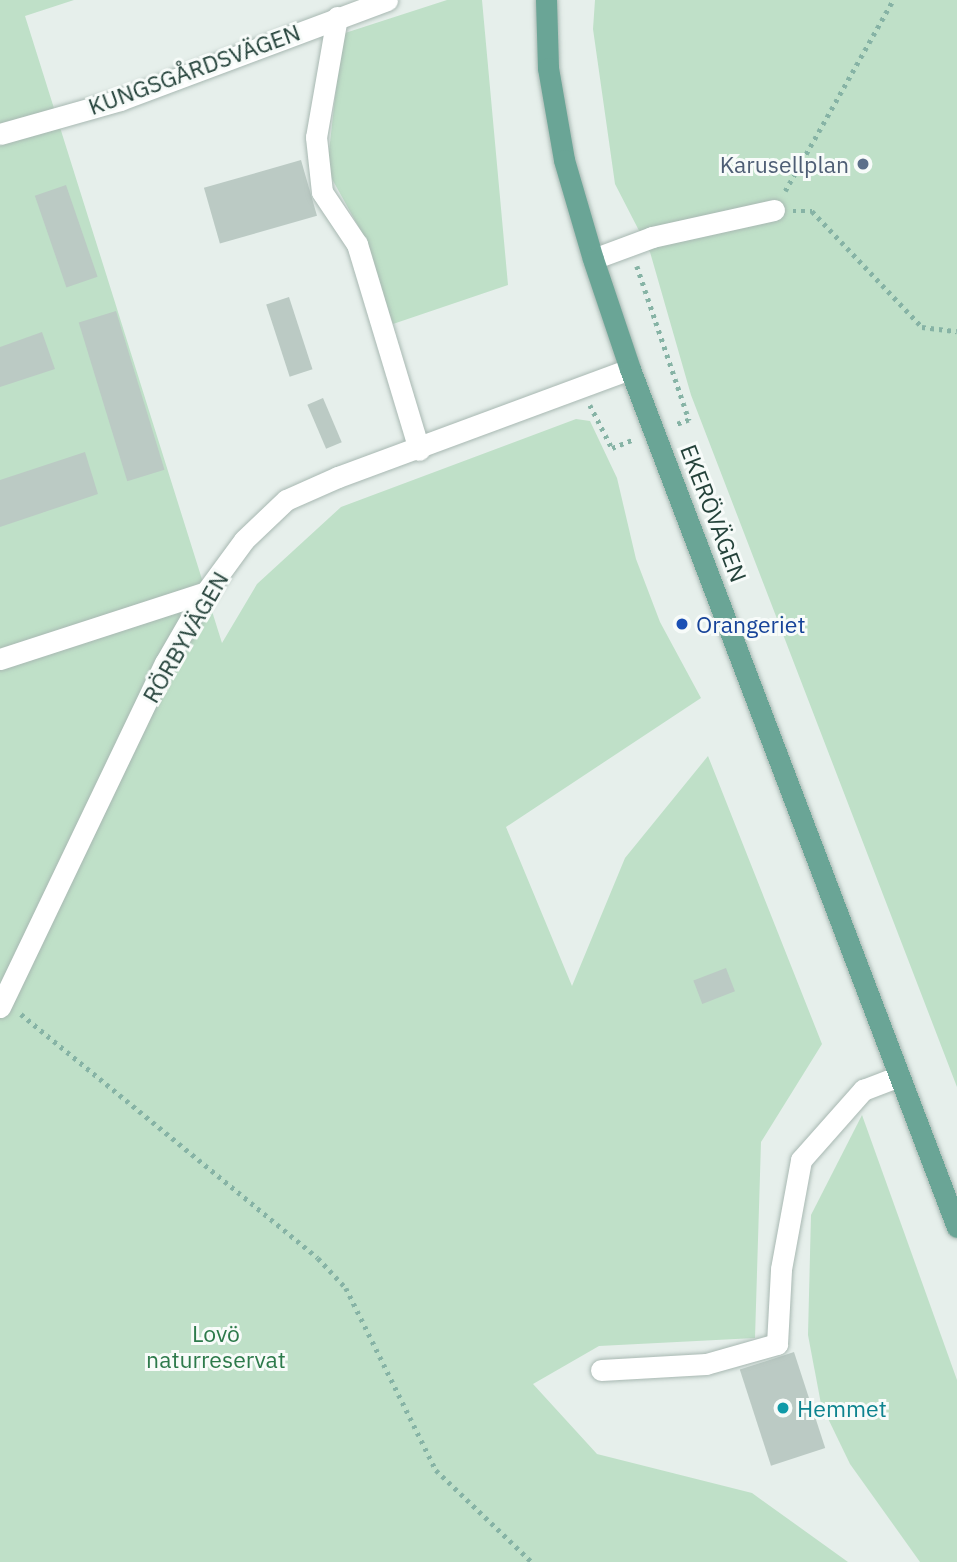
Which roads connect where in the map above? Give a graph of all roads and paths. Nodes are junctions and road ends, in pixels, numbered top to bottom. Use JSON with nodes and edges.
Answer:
{"nodes":[{"id":1,"x":387,"y":0,"type":"edge"},
{"id":2,"x":546,"y":0,"type":"edge"},
{"id":3,"x":893,"y":0,"type":"edge"},
{"id":4,"x":337,"y":17,"type":"junction"},
{"id":5,"x":0,"y":134,"type":"edge"},
{"id":6,"x":774,"y":210,"type":"junction"},
{"id":7,"x":630,"y":246,"type":"junction"},
{"id":8,"x":593,"y":259,"type":"junction"},
{"id":9,"x":957,"y":331,"type":"edge"},
{"id":10,"x":630,"y":369,"type":"junction"},
{"id":11,"x":583,"y":388,"type":"junction"},
{"id":12,"x":689,"y":420,"type":"dead end"},
{"id":13,"x":612,"y":447,"type":"dead end"},
{"id":14,"x":419,"y":450,"type":"junction"},
{"id":15,"x":205,"y":592,"type":"junction"},
{"id":16,"x":0,"y":659,"type":"edge"},
{"id":17,"x":2,"y":1004,"type":"edge"},
{"id":18,"x":899,"y":1076,"type":"junction"},
{"id":19,"x":957,"y":1227,"type":"edge"},
{"id":20,"x":601,"y":1370,"type":"dead end"},
{"id":21,"x":533,"y":1562,"type":"edge"}],
"edges":[{"from":1,"to":4,"type":"street","name":"KUNGSGÅRDSVÄGEN"},
{"from":2,"to":8,"type":"main road","name":"EKERÖVÄGEN"},
{"from":3,"to":6,"type":"path"},
{"from":4,"to":5,"type":"street","name":"KUNGSGÅRDSVÄGEN"},
{"from":4,"to":14,"type":"street"},
{"from":6,"to":7,"type":"street"},
{"from":6,"to":9,"type":"path"},
{"from":7,"to":8,"type":"street"},
{"from":7,"to":12,"type":"path"},
{"from":8,"to":10,"type":"main road","name":"EKERÖVÄGEN"},
{"from":10,"to":11,"type":"street","name":"RÖRBYVÄGEN"},
{"from":10,"to":18,"type":"main road","name":"EKERÖVÄGEN"},
{"from":11,"to":13,"type":"path"},
{"from":11,"to":14,"type":"street","name":"RÖRBYVÄGEN"},
{"from":14,"to":15,"type":"street","name":"RÖRBYVÄGEN"},
{"from":15,"to":16,"type":"street"},
{"from":15,"to":17,"type":"street","name":"RÖRBYVÄGEN"},
{"from":17,"to":21,"type":"path"},
{"from":18,"to":19,"type":"main road","name":"EKERÖVÄGEN"},
{"from":18,"to":20,"type":"street"}]}
